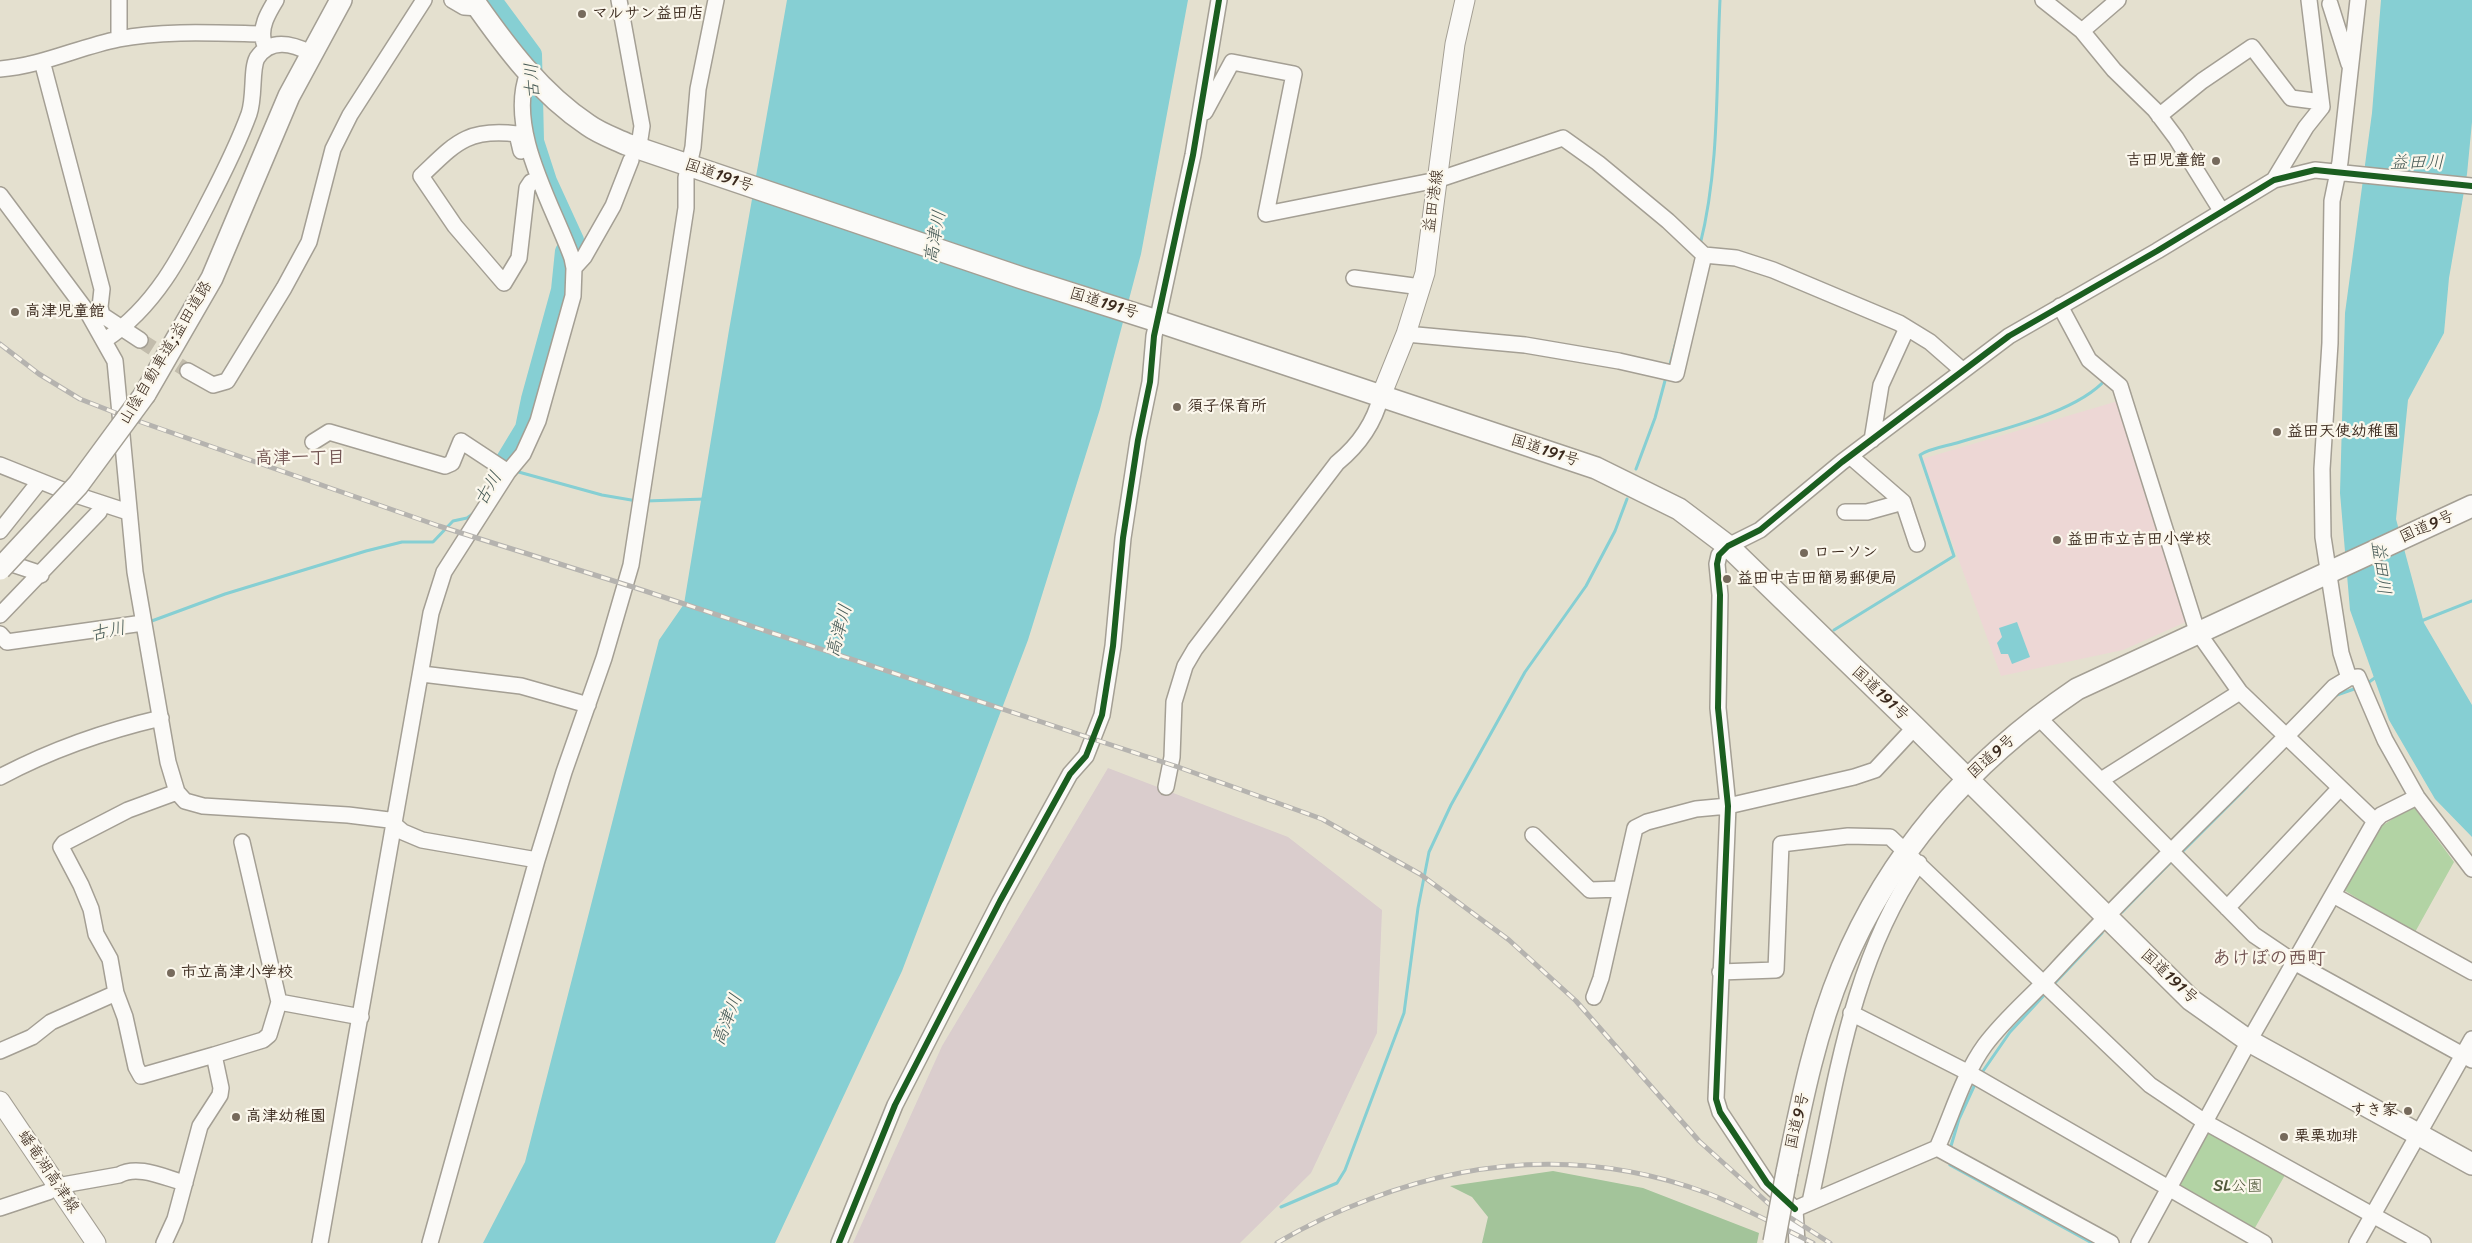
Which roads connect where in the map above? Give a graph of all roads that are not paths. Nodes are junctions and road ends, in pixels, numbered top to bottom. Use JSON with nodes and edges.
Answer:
{"nodes":[{"id":1,"x":119,"y":0,"type":"edge"},
{"id":2,"x":276,"y":0,"type":"edge"},
{"id":3,"x":329,"y":0,"type":"edge"},
{"id":4,"x":341,"y":0,"type":"edge"},
{"id":5,"x":424,"y":0,"type":"edge"},
{"id":6,"x":452,"y":0,"type":"edge"},
{"id":7,"x":619,"y":0,"type":"edge"},
{"id":8,"x":716,"y":0,"type":"edge"},
{"id":9,"x":1219,"y":0,"type":"edge"},
{"id":10,"x":1466,"y":0,"type":"edge"},
{"id":11,"x":2043,"y":0,"type":"edge"},
{"id":12,"x":2118,"y":0,"type":"edge"},
{"id":13,"x":2309,"y":0,"type":"edge"},
{"id":14,"x":2358,"y":0,"type":"edge"},
{"id":15,"x":476,"y":4,"type":"edge"},
{"id":16,"x":2330,"y":4,"type":"dead end"},
{"id":17,"x":2082,"y":31,"type":"junction"},
{"id":18,"x":261,"y":34,"type":"junction"},
{"id":19,"x":119,"y":39,"type":"junction"},
{"id":20,"x":266,"y":49,"type":"junction"},
{"id":21,"x":306,"y":51,"type":"junction"},
{"id":22,"x":42,"y":61,"type":"junction"},
{"id":23,"x":0,"y":69,"type":"edge"},
{"id":24,"x":2351,"y":70,"type":"junction"},
{"id":25,"x":528,"y":73,"type":"junction"},
{"id":26,"x":2322,"y":106,"type":"junction"},
{"id":27,"x":2159,"y":116,"type":"junction"},
{"id":28,"x":1199,"y":124,"type":"junction"},
{"id":29,"x":640,"y":139,"type":"dead end"},
{"id":30,"x":529,"y":153,"type":"junction"},
{"id":31,"x":631,"y":160,"type":"dead end"},
{"id":32,"x":692,"y":167,"type":"junction"},
{"id":33,"x":2342,"y":172,"type":"junction"},
{"id":34,"x":538,"y":179,"type":"junction"},
{"id":35,"x":1437,"y":180,"type":"junction"},
{"id":36,"x":2274,"y":180,"type":"junction"},
{"id":37,"x":2472,"y":186,"type":"edge"},
{"id":38,"x":0,"y":195,"type":"edge"},
{"id":39,"x":2222,"y":212,"type":"junction"},
{"id":40,"x":1704,"y":255,"type":"junction"},
{"id":41,"x":574,"y":268,"type":"junction"},
{"id":42,"x":1354,"y":278,"type":"dead end"},
{"id":43,"x":1421,"y":287,"type":"junction"},
{"id":44,"x":2060,"y":306,"type":"junction"},
{"id":45,"x":1157,"y":321,"type":"junction"},
{"id":46,"x":123,"y":328,"type":"junction"},
{"id":47,"x":1907,"y":328,"type":"junction"},
{"id":48,"x":1406,"y":334,"type":"junction"},
{"id":49,"x":105,"y":340,"type":"junction"},
{"id":50,"x":140,"y":340,"type":"tunnel mouth"},
{"id":51,"x":1962,"y":370,"type":"junction"},
{"id":52,"x":188,"y":371,"type":"tunnel mouth"},
{"id":53,"x":141,"y":392,"type":"junction"},
{"id":54,"x":1381,"y":396,"type":"junction"},
{"id":55,"x":1872,"y":440,"type":"junction"},
{"id":56,"x":313,"y":442,"type":"dead end"},
{"id":57,"x":1850,"y":456,"type":"junction"},
{"id":58,"x":0,"y":465,"type":"edge"},
{"id":59,"x":508,"y":472,"type":"junction"},
{"id":60,"x":39,"y":482,"type":"junction"},
{"id":61,"x":1903,"y":502,"type":"junction"},
{"id":62,"x":102,"y":504,"type":"junction"},
{"id":63,"x":2472,"y":506,"type":"edge"},
{"id":64,"x":128,"y":512,"type":"junction"},
{"id":65,"x":1845,"y":512,"type":"dead end"},
{"id":66,"x":0,"y":531,"type":"edge"},
{"id":67,"x":1917,"y":544,"type":"dead end"},
{"id":68,"x":1728,"y":546,"type":"junction"},
{"id":69,"x":0,"y":556,"type":"edge"},
{"id":70,"x":0,"y":560,"type":"edge"},
{"id":71,"x":0,"y":569,"type":"edge"},
{"id":72,"x":2331,"y":570,"type":"junction"},
{"id":73,"x":41,"y":575,"type":"junction"},
{"id":74,"x":0,"y":615,"type":"edge"},
{"id":75,"x":143,"y":623,"type":"junction"},
{"id":76,"x":2198,"y":631,"type":"junction"},
{"id":77,"x":0,"y":634,"type":"edge"},
{"id":78,"x":422,"y":674,"type":"junction"},
{"id":79,"x":2349,"y":678,"type":"junction"},
{"id":80,"x":2240,"y":692,"type":"junction"},
{"id":81,"x":588,"y":705,"type":"junction"},
{"id":82,"x":2037,"y":716,"type":"junction"},
{"id":83,"x":161,"y":718,"type":"junction"},
{"id":84,"x":1915,"y":727,"type":"junction"},
{"id":85,"x":2286,"y":737,"type":"junction"},
{"id":86,"x":0,"y":776,"type":"edge"},
{"id":87,"x":1967,"y":779,"type":"junction"},
{"id":88,"x":2101,"y":780,"type":"junction"},
{"id":89,"x":1166,"y":787,"type":"dead end"},
{"id":90,"x":2340,"y":788,"type":"junction"},
{"id":91,"x":177,"y":792,"type":"junction"},
{"id":92,"x":2417,"y":797,"type":"junction"},
{"id":93,"x":1728,"y":806,"type":"junction"},
{"id":94,"x":2375,"y":821,"type":"junction"},
{"id":95,"x":394,"y":824,"type":"junction"},
{"id":96,"x":1533,"y":835,"type":"dead end"},
{"id":97,"x":242,"y":842,"type":"dead end"},
{"id":98,"x":2172,"y":852,"type":"junction"},
{"id":99,"x":1912,"y":856,"type":"junction"},
{"id":100,"x":538,"y":860,"type":"junction"},
{"id":101,"x":2472,"y":869,"type":"edge"},
{"id":102,"x":1621,"y":889,"type":"junction"},
{"id":103,"x":2333,"y":894,"type":"junction"},
{"id":104,"x":2227,"y":908,"type":"junction"},
{"id":105,"x":2105,"y":916,"type":"junction"},
{"id":106,"x":2294,"y":962,"type":"junction"},
{"id":107,"x":1720,"y":972,"type":"junction"},
{"id":108,"x":2472,"y":972,"type":"edge"},
{"id":109,"x":2044,"y":984,"type":"junction"},
{"id":110,"x":116,"y":993,"type":"junction"},
{"id":111,"x":1594,"y":997,"type":"dead end"},
{"id":112,"x":279,"y":1002,"type":"junction"},
{"id":113,"x":1851,"y":1013,"type":"junction"},
{"id":114,"x":360,"y":1017,"type":"junction"},
{"id":115,"x":2472,"y":1039,"type":"edge"},
{"id":116,"x":2249,"y":1041,"type":"junction"},
{"id":117,"x":0,"y":1051,"type":"edge"},
{"id":118,"x":214,"y":1055,"type":"junction"},
{"id":119,"x":2467,"y":1058,"type":"edge"},
{"id":120,"x":1970,"y":1073,"type":"junction"},
{"id":121,"x":0,"y":1101,"type":"edge"},
{"id":122,"x":2205,"y":1122,"type":"junction"},
{"id":123,"x":2418,"y":1133,"type":"junction"},
{"id":124,"x":1938,"y":1148,"type":"junction"},
{"id":125,"x":2472,"y":1164,"type":"edge"},
{"id":126,"x":185,"y":1184,"type":"junction"},
{"id":127,"x":57,"y":1186,"type":"junction"},
{"id":128,"x":2169,"y":1188,"type":"junction"},
{"id":129,"x":1810,"y":1202,"type":"junction"},
{"id":130,"x":0,"y":1208,"type":"edge"},
{"id":131,"x":1795,"y":1209,"type":"junction"},
{"id":132,"x":2372,"y":1215,"type":"junction"},
{"id":133,"x":169,"y":1242,"type":"edge"},
{"id":134,"x":1774,"y":1242,"type":"edge"},
{"id":135,"x":96,"y":1243,"type":"edge"},
{"id":136,"x":320,"y":1243,"type":"edge"},
{"id":137,"x":430,"y":1243,"type":"edge"},
{"id":138,"x":839,"y":1243,"type":"edge"},
{"id":139,"x":1797,"y":1243,"type":"edge"},
{"id":140,"x":2111,"y":1243,"type":"edge"},
{"id":141,"x":2139,"y":1243,"type":"edge"},
{"id":142,"x":2264,"y":1243,"type":"edge"},
{"id":143,"x":2357,"y":1243,"type":"edge"},
{"id":144,"x":2423,"y":1243,"type":"edge"}],
"edges":[{"from":1,"to":19,"type":"street"},
{"from":2,"to":18,"type":"street"},
{"from":3,"to":21,"type":"highway"},
{"from":4,"to":21,"type":"highway"},
{"from":5,"to":52,"type":"street"},
{"from":6,"to":15,"type":"street"},
{"from":7,"to":29,"type":"street"},
{"from":8,"to":32,"type":"street"},
{"from":9,"to":28,"type":"street"},
{"from":10,"to":35,"type":"main road","name":"益田港線"},
{"from":11,"to":17,"type":"street"},
{"from":12,"to":17,"type":"street"},
{"from":13,"to":26,"type":"street"},
{"from":14,"to":24,"type":"street"},
{"from":15,"to":25,"type":"highway","name":"国道191号"},
{"from":16,"to":24,"type":"street"},
{"from":17,"to":27,"type":"street"},
{"from":18,"to":19,"type":"street"},
{"from":18,"to":20,"type":"street"},
{"from":19,"to":22,"type":"street"},
{"from":20,"to":21,"type":"street"},
{"from":20,"to":46,"type":"street"},
{"from":21,"to":53,"type":"highway","name":"山陰自動車道;益田道路"},
{"from":22,"to":23,"type":"street"},
{"from":22,"to":46,"type":"street"},
{"from":24,"to":33,"type":"street"},
{"from":25,"to":30,"type":"street"},
{"from":25,"to":32,"type":"highway","name":"国道191号"},
{"from":26,"to":27,"type":"street"},
{"from":26,"to":36,"type":"street"},
{"from":27,"to":39,"type":"street"},
{"from":28,"to":35,"type":"street"},
{"from":28,"to":45,"type":"street"},
{"from":30,"to":34,"type":"street"},
{"from":30,"to":34,"type":"street"},
{"from":31,"to":41,"type":"street"},
{"from":32,"to":45,"type":"highway","name":"国道191号"},
{"from":32,"to":81,"type":"street"},
{"from":33,"to":36,"type":"street"},
{"from":33,"to":37,"type":"street"},
{"from":33,"to":72,"type":"street"},
{"from":34,"to":41,"type":"street"},
{"from":35,"to":40,"type":"street"},
{"from":35,"to":43,"type":"main road","name":"益田港線"},
{"from":36,"to":39,"type":"street"},
{"from":38,"to":49,"type":"street"},
{"from":39,"to":44,"type":"street"},
{"from":40,"to":47,"type":"street"},
{"from":40,"to":48,"type":"street"},
{"from":41,"to":59,"type":"street"},
{"from":42,"to":43,"type":"street"},
{"from":43,"to":48,"type":"main road","name":"益田港線"},
{"from":44,"to":51,"type":"street"},
{"from":44,"to":76,"type":"street"},
{"from":45,"to":54,"type":"highway","name":"国道191号"},
{"from":45,"to":138,"type":"street"},
{"from":46,"to":49,"type":"street"},
{"from":46,"to":50,"type":"street"},
{"from":47,"to":51,"type":"street"},
{"from":47,"to":55,"type":"street"},
{"from":48,"to":54,"type":"main road","name":"益田港線"},
{"from":49,"to":64,"type":"street"},
{"from":51,"to":55,"type":"street"},
{"from":53,"to":69,"type":"highway","name":"山陰自動車道;益田道路"},
{"from":53,"to":71,"type":"highway","name":"山陰自動車道;益田道路","bridge":true},
{"from":54,"to":68,"type":"highway","name":"国道191号"},
{"from":54,"to":89,"type":"street"},
{"from":55,"to":57,"type":"street"},
{"from":56,"to":59,"type":"street"},
{"from":57,"to":61,"type":"street"},
{"from":57,"to":68,"type":"street"},
{"from":58,"to":60,"type":"street"},
{"from":59,"to":78,"type":"street"},
{"from":60,"to":62,"type":"street"},
{"from":60,"to":66,"type":"street"},
{"from":61,"to":65,"type":"street"},
{"from":61,"to":67,"type":"street"},
{"from":62,"to":64,"type":"street"},
{"from":62,"to":73,"type":"street"},
{"from":63,"to":72,"type":"highway","name":"国道9号"},
{"from":64,"to":75,"type":"street"},
{"from":68,"to":84,"type":"highway","name":"国道191号"},
{"from":68,"to":93,"type":"street"},
{"from":70,"to":73,"type":"street"},
{"from":72,"to":76,"type":"highway","name":"国道9号"},
{"from":72,"to":79,"type":"street"},
{"from":73,"to":74,"type":"street"},
{"from":75,"to":77,"type":"street"},
{"from":75,"to":83,"type":"street"},
{"from":76,"to":80,"type":"street"},
{"from":76,"to":82,"type":"highway","name":"国道9号"},
{"from":78,"to":81,"type":"street"},
{"from":78,"to":95,"type":"street"},
{"from":79,"to":85,"type":"street"},
{"from":79,"to":92,"type":"street"},
{"from":80,"to":85,"type":"street"},
{"from":80,"to":88,"type":"street"},
{"from":81,"to":100,"type":"street"},
{"from":82,"to":87,"type":"highway","name":"国道9号"},
{"from":82,"to":88,"type":"street"},
{"from":83,"to":86,"type":"street"},
{"from":83,"to":91,"type":"street"},
{"from":84,"to":87,"type":"highway","name":"国道191号"},
{"from":84,"to":93,"type":"street"},
{"from":85,"to":90,"type":"street"},
{"from":85,"to":98,"type":"street"},
{"from":87,"to":99,"type":"highway","name":"国道9号"},
{"from":87,"to":105,"type":"highway","name":"国道191号"},
{"from":88,"to":98,"type":"street"},
{"from":90,"to":94,"type":"street"},
{"from":90,"to":104,"type":"street"},
{"from":91,"to":95,"type":"street"},
{"from":91,"to":110,"type":"street"},
{"from":92,"to":94,"type":"street"},
{"from":92,"to":101,"type":"street"},
{"from":93,"to":102,"type":"street"},
{"from":93,"to":107,"type":"street"},
{"from":94,"to":103,"type":"street"},
{"from":95,"to":100,"type":"street"},
{"from":95,"to":114,"type":"street"},
{"from":96,"to":102,"type":"street"},
{"from":97,"to":112,"type":"street"},
{"from":98,"to":104,"type":"street"},
{"from":98,"to":105,"type":"street"},
{"from":99,"to":107,"type":"street"},
{"from":99,"to":109,"type":"street"},
{"from":99,"to":113,"type":"street"},
{"from":99,"to":134,"type":"highway","name":"国道9号","bridge":true},
{"from":100,"to":137,"type":"street"},
{"from":102,"to":111,"type":"street"},
{"from":103,"to":106,"type":"street"},
{"from":103,"to":108,"type":"street"},
{"from":104,"to":106,"type":"street"},
{"from":105,"to":109,"type":"street"},
{"from":105,"to":116,"type":"highway","name":"国道191号"},
{"from":106,"to":116,"type":"street"},
{"from":106,"to":119,"type":"street"},
{"from":107,"to":131,"type":"street"},
{"from":109,"to":120,"type":"street"},
{"from":109,"to":122,"type":"street"},
{"from":110,"to":117,"type":"street"},
{"from":110,"to":118,"type":"street"},
{"from":112,"to":114,"type":"street"},
{"from":112,"to":118,"type":"street"},
{"from":113,"to":120,"type":"street"},
{"from":113,"to":129,"type":"street"},
{"from":114,"to":136,"type":"street"},
{"from":115,"to":119,"type":"street"},
{"from":116,"to":122,"type":"street"},
{"from":116,"to":123,"type":"highway","name":"国道191号"},
{"from":118,"to":126,"type":"street"},
{"from":119,"to":123,"type":"street"},
{"from":120,"to":124,"type":"street"},
{"from":120,"to":128,"type":"street"},
{"from":121,"to":127,"type":"main road","name":"蟠竜湖高津線"},
{"from":122,"to":128,"type":"street"},
{"from":122,"to":132,"type":"street"},
{"from":123,"to":125,"type":"highway","name":"国道191号"},
{"from":123,"to":132,"type":"street"},
{"from":124,"to":129,"type":"street"},
{"from":124,"to":140,"type":"street"},
{"from":126,"to":127,"type":"street"},
{"from":126,"to":133,"type":"street"},
{"from":127,"to":130,"type":"street"},
{"from":127,"to":135,"type":"main road","name":"蟠竜湖高津線"},
{"from":128,"to":141,"type":"street"},
{"from":128,"to":142,"type":"street"},
{"from":129,"to":131,"type":"street"},
{"from":131,"to":139,"type":"street"},
{"from":132,"to":143,"type":"street"},
{"from":132,"to":144,"type":"street"}]}
